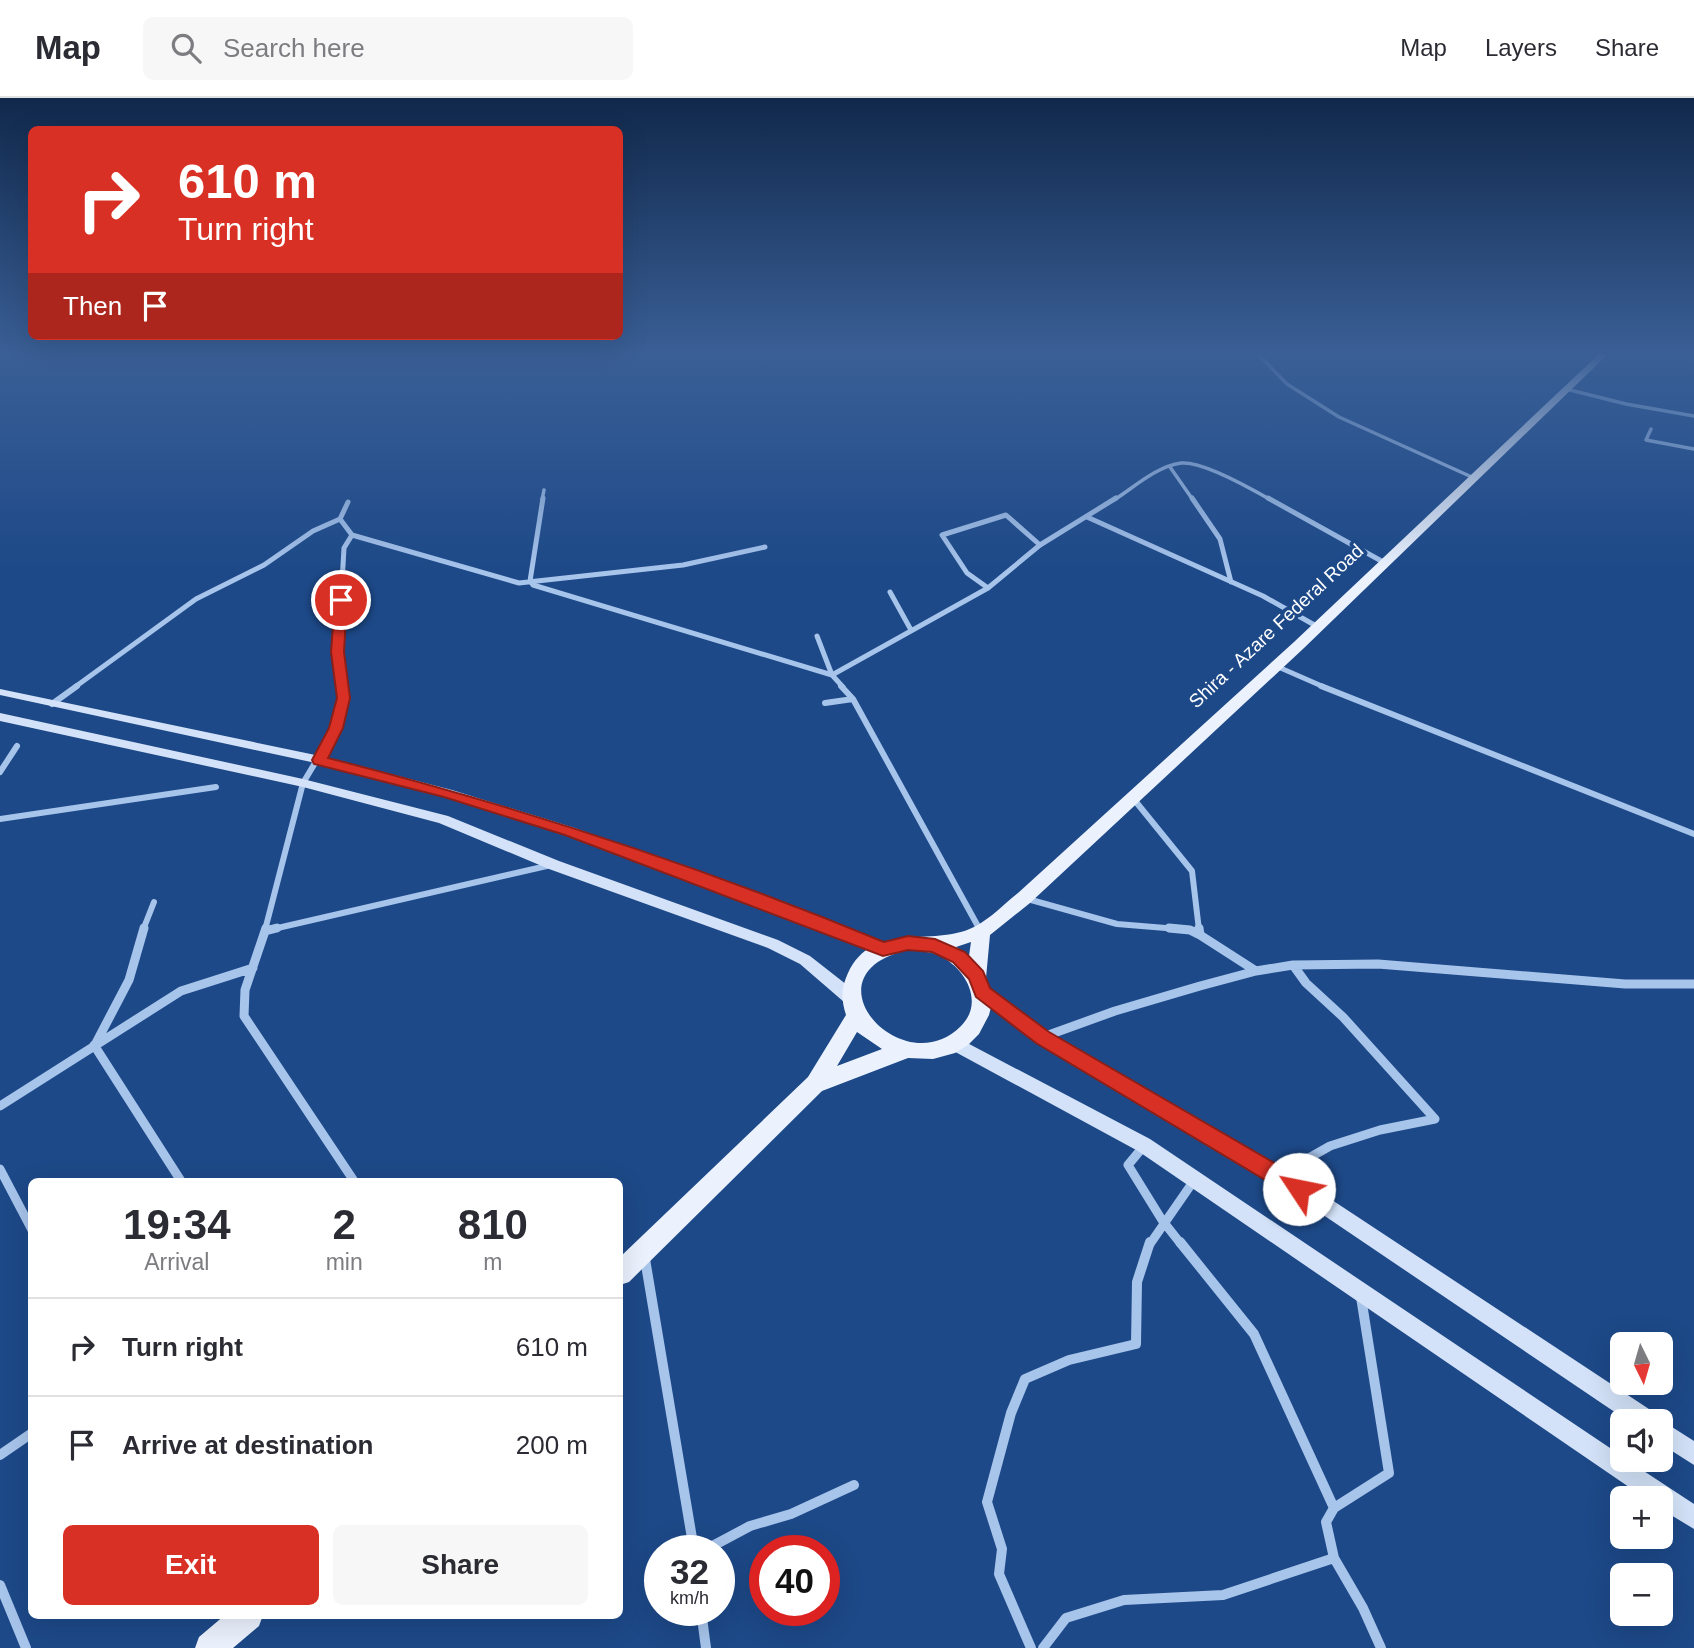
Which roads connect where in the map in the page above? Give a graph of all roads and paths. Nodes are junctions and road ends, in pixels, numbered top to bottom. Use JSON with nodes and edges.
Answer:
{"nodes":[{"id":1,"x":1360,"y":426,"type":"edge"},
{"id":2,"x":1528,"y":426,"type":"edge"},
{"id":3,"x":1651,"y":429,"type":"dead end"},
{"id":4,"x":1694,"y":449,"type":"edge"},
{"id":5,"x":1170,"y":467,"type":"junction"},
{"id":6,"x":1475,"y":478,"type":"junction"},
{"id":7,"x":544,"y":490,"type":"dead end"},
{"id":8,"x":348,"y":502,"type":"dead end"},
{"id":9,"x":1087,"y":517,"type":"junction"},
{"id":10,"x":340,"y":519,"type":"junction"},
{"id":11,"x":352,"y":535,"type":"junction"},
{"id":12,"x":1040,"y":545,"type":"junction"},
{"id":13,"x":765,"y":547,"type":"dead end"},
{"id":14,"x":1385,"y":563,"type":"junction"},
{"id":15,"x":530,"y":581,"type":"junction"},
{"id":16,"x":1231,"y":582,"type":"junction"},
{"id":17,"x":988,"y":588,"type":"junction"},
{"id":18,"x":890,"y":592,"type":"dead end"},
{"id":19,"x":1318,"y":627,"type":"junction"},
{"id":20,"x":911,"y":630,"type":"junction"},
{"id":21,"x":817,"y":636,"type":"dead end"},
{"id":22,"x":1276,"y":666,"type":"junction"},
{"id":23,"x":832,"y":675,"type":"junction"},
{"id":24,"x":0,"y":692,"type":"edge"},
{"id":25,"x":853,"y":699,"type":"junction"},
{"id":26,"x":825,"y":703,"type":"dead end"},
{"id":27,"x":52,"y":704,"type":"junction"},
{"id":28,"x":0,"y":717,"type":"edge"},
{"id":29,"x":16,"y":746,"type":"dead end"},
{"id":30,"x":319,"y":760,"type":"junction"},
{"id":31,"x":0,"y":772,"type":"edge"},
{"id":32,"x":303,"y":783,"type":"junction"},
{"id":33,"x":216,"y":787,"type":"dead end"},
{"id":34,"x":1132,"y":797,"type":"junction"},
{"id":35,"x":0,"y":819,"type":"edge"},
{"id":36,"x":1694,"y":834,"type":"edge"},
{"id":37,"x":554,"y":865,"type":"junction"},
{"id":38,"x":1024,"y":898,"type":"junction"},
{"id":39,"x":154,"y":902,"type":"dead end"},
{"id":40,"x":265,"y":931,"type":"junction"},
{"id":41,"x":981,"y":932,"type":"junction"},
{"id":42,"x":1200,"y":935,"type":"junction"},
{"id":43,"x":935,"y":946,"type":"junction"},
{"id":44,"x":883,"y":949,"type":"junction"},
{"id":45,"x":1293,"y":965,"type":"junction"},
{"id":46,"x":253,"y":968,"type":"junction"},
{"id":47,"x":1256,"y":971,"type":"junction"},
{"id":48,"x":980,"y":984,"type":"junction"},
{"id":49,"x":1694,"y":984,"type":"edge"},
{"id":50,"x":853,"y":1007,"type":"junction"},
{"id":51,"x":1042,"y":1037,"type":"junction"},
{"id":52,"x":954,"y":1043,"type":"junction"},
{"id":53,"x":94,"y":1045,"type":"junction"},
{"id":54,"x":904,"y":1050,"type":"junction"},
{"id":55,"x":815,"y":1084,"type":"junction"},
{"id":56,"x":0,"y":1106,"type":"edge"},
{"id":57,"x":1144,"y":1145,"type":"junction"},
{"id":58,"x":0,"y":1169,"type":"edge"},
{"id":59,"x":1279,"y":1175,"type":"junction"},
{"id":60,"x":179,"y":1178,"type":"edge"},
{"id":61,"x":352,"y":1178,"type":"edge"},
{"id":62,"x":1195,"y":1178,"type":"junction"},
{"id":63,"x":1162,"y":1220,"type":"junction"},
{"id":64,"x":28,"y":1222,"type":"edge"},
{"id":65,"x":643,"y":1251,"type":"junction"},
{"id":66,"x":623,"y":1270,"type":"edge"},
{"id":67,"x":1361,"y":1294,"type":"junction"},
{"id":68,"x":1629,"y":1409,"type":"edge"},
{"id":69,"x":28,"y":1436,"type":"edge"},
{"id":70,"x":1673,"y":1439,"type":"edge"},
{"id":71,"x":1694,"y":1454,"type":"edge"},
{"id":72,"x":0,"y":1455,"type":"edge"},
{"id":73,"x":854,"y":1485,"type":"dead end"},
{"id":74,"x":1334,"y":1508,"type":"junction"},
{"id":75,"x":1694,"y":1518,"type":"edge"},
{"id":76,"x":691,"y":1535,"type":"edge"},
{"id":77,"x":733,"y":1535,"type":"edge"},
{"id":78,"x":1334,"y":1558,"type":"junction"},
{"id":79,"x":0,"y":1585,"type":"edge"},
{"id":80,"x":703,"y":1626,"type":"edge"},
{"id":81,"x":26,"y":1648,"type":"edge"},
{"id":82,"x":706,"y":1648,"type":"edge"},
{"id":83,"x":1031,"y":1648,"type":"edge"},
{"id":84,"x":1043,"y":1648,"type":"edge"},
{"id":85,"x":1381,"y":1648,"type":"edge"}],
"edges":[{"from":1,"to":6,"type":"street"},
{"from":2,"to":6,"type":"main road","name":"Shira - Azare Federal Road"},
{"from":3,"to":4,"type":"street"},
{"from":5,"to":9,"type":"street"},
{"from":5,"to":14,"type":"street"},
{"from":5,"to":16,"type":"street"},
{"from":6,"to":14,"type":"main road","name":"Shira - Azare Federal Road"},
{"from":7,"to":15,"type":"street"},
{"from":8,"to":10,"type":"street"},
{"from":9,"to":12,"type":"street"},
{"from":9,"to":16,"type":"street"},
{"from":10,"to":11,"type":"street"},
{"from":10,"to":27,"type":"street"},
{"from":11,"to":15,"type":"street"},
{"from":11,"to":30,"type":"street"},
{"from":12,"to":17,"type":"street"},
{"from":12,"to":17,"type":"street"},
{"from":13,"to":15,"type":"street"},
{"from":14,"to":19,"type":"main road","name":"Shira - Azare Federal Road"},
{"from":15,"to":23,"type":"street"},
{"from":16,"to":19,"type":"street"},
{"from":17,"to":20,"type":"street"},
{"from":18,"to":20,"type":"street"},
{"from":19,"to":22,"type":"main road","name":"Shira - Azare Federal Road"},
{"from":20,"to":23,"type":"street"},
{"from":21,"to":23,"type":"street"},
{"from":22,"to":34,"type":"main road","name":"Shira - Azare Federal Road"},
{"from":22,"to":36,"type":"street"},
{"from":23,"to":25,"type":"street"},
{"from":24,"to":27,"type":"street"},
{"from":25,"to":26,"type":"street"},
{"from":25,"to":41,"type":"street"},
{"from":27,"to":30,"type":"street"},
{"from":28,"to":32,"type":"street"},
{"from":29,"to":31,"type":"street"},
{"from":30,"to":32,"type":"street"},
{"from":30,"to":44,"type":"street"},
{"from":32,"to":37,"type":"street"},
{"from":32,"to":40,"type":"street"},
{"from":33,"to":35,"type":"street"},
{"from":34,"to":38,"type":"main road","name":"Shira - Azare Federal Road"},
{"from":34,"to":42,"type":"street"},
{"from":37,"to":40,"type":"street"},
{"from":37,"to":50,"type":"street"},
{"from":38,"to":41,"type":"main road","name":"Shira - Azare Federal Road"},
{"from":38,"to":42,"type":"street"},
{"from":39,"to":53,"type":"street"},
{"from":40,"to":46,"type":"street"},
{"from":41,"to":43,"type":"main road","name":"Shira - Azare Federal Road"},
{"from":41,"to":48,"type":"main road"},
{"from":42,"to":47,"type":"street"},
{"from":43,"to":44,"type":"main road"},
{"from":43,"to":48,"type":"main road"},
{"from":44,"to":50,"type":"main road"},
{"from":45,"to":47,"type":"street"},
{"from":45,"to":49,"type":"street"},
{"from":45,"to":59,"type":"street"},
{"from":46,"to":53,"type":"street"},
{"from":46,"to":61,"type":"street"},
{"from":47,"to":51,"type":"street"},
{"from":48,"to":51,"type":"street"},
{"from":48,"to":52,"type":"main road"},
{"from":50,"to":54,"type":"main road"},
{"from":50,"to":55,"type":"main road"},
{"from":51,"to":59,"type":"street"},
{"from":52,"to":54,"type":"main road"},
{"from":52,"to":57,"type":"street"},
{"from":53,"to":56,"type":"street"},
{"from":53,"to":60,"type":"street"},
{"from":54,"to":55,"type":"main road"},
{"from":55,"to":65,"type":"main road"},
{"from":57,"to":62,"type":"street"},
{"from":57,"to":63,"type":"street"},
{"from":58,"to":64,"type":"street"},
{"from":59,"to":68,"type":"street"},
{"from":62,"to":63,"type":"street"},
{"from":62,"to":67,"type":"street"},
{"from":63,"to":74,"type":"street"},
{"from":63,"to":83,"type":"street"},
{"from":65,"to":66,"type":"main road"},
{"from":65,"to":76,"type":"street"},
{"from":67,"to":74,"type":"street"},
{"from":67,"to":75,"type":"street"},
{"from":69,"to":72,"type":"street"},
{"from":70,"to":71,"type":"street"},
{"from":73,"to":77,"type":"street"},
{"from":74,"to":78,"type":"street"},
{"from":78,"to":84,"type":"street"},
{"from":78,"to":85,"type":"street"},
{"from":79,"to":81,"type":"street"},
{"from":80,"to":82,"type":"street"}]}
